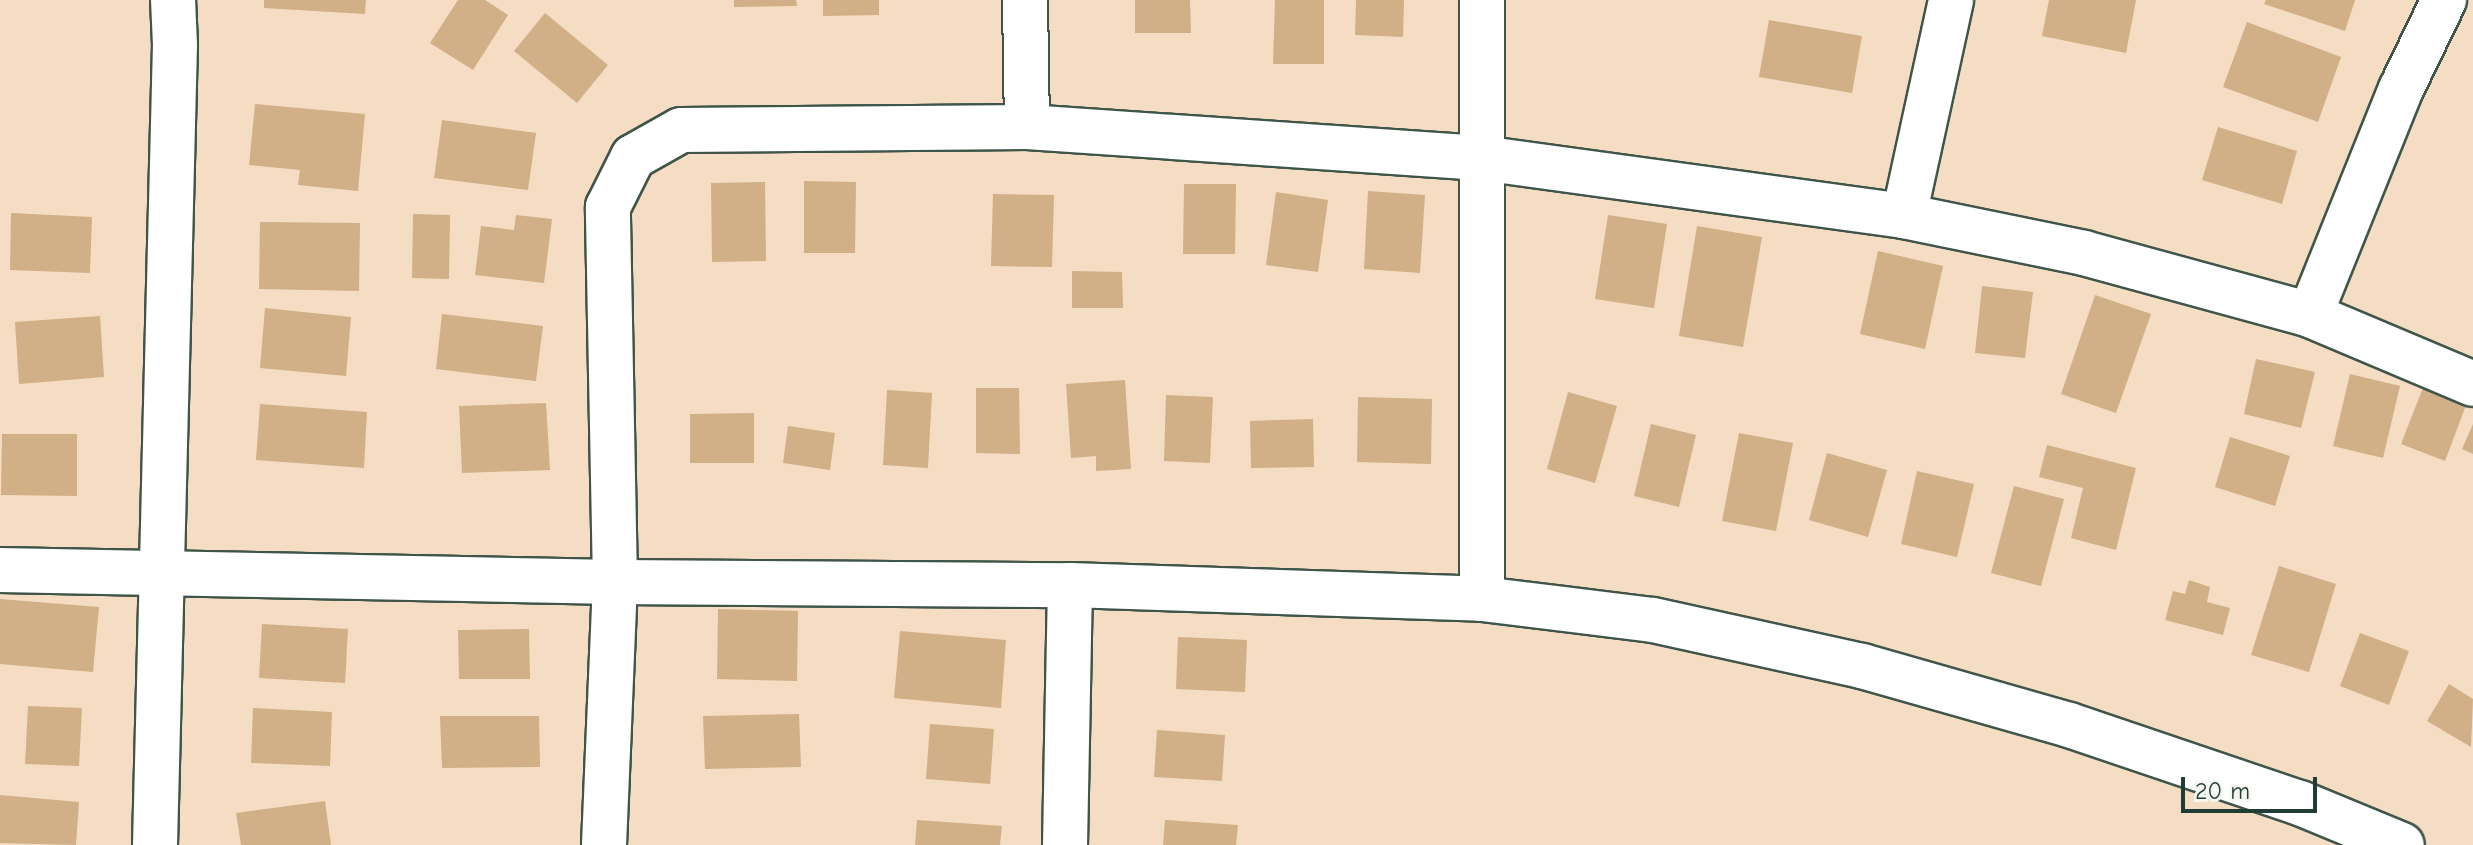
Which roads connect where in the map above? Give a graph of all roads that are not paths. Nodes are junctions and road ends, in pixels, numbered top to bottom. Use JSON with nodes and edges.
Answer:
{"nodes":[{"id":1,"x":173,"y":0,"type":"edge"},
{"id":2,"x":1025,"y":0,"type":"edge"},
{"id":3,"x":1482,"y":0,"type":"edge"},
{"id":4,"x":1951,"y":0,"type":"edge"},
{"id":5,"x":2444,"y":0,"type":"edge"},
{"id":6,"x":1027,"y":127,"type":"junction"},
{"id":7,"x":1481,"y":158,"type":"junction"},
{"id":8,"x":1904,"y":216,"type":"junction"},
{"id":9,"x":2310,"y":315,"type":"junction"},
{"id":10,"x":2473,"y":384,"type":"edge"},
{"id":11,"x":0,"y":570,"type":"edge"},
{"id":12,"x":161,"y":576,"type":"junction"},
{"id":13,"x":615,"y":582,"type":"junction"},
{"id":14,"x":1070,"y":585,"type":"junction"},
{"id":15,"x":1482,"y":599,"type":"junction"},
{"id":16,"x":155,"y":845,"type":"edge"},
{"id":17,"x":604,"y":845,"type":"edge"},
{"id":18,"x":1065,"y":845,"type":"edge"},
{"id":19,"x":2402,"y":845,"type":"edge"}],
"edges":[{"from":1,"to":12,"type":"street"},
{"from":2,"to":6,"type":"street"},
{"from":3,"to":7,"type":"street"},
{"from":4,"to":8,"type":"street"},
{"from":5,"to":9,"type":"street"},
{"from":6,"to":7,"type":"street"},
{"from":6,"to":13,"type":"street"},
{"from":7,"to":8,"type":"street"},
{"from":7,"to":15,"type":"street"},
{"from":8,"to":9,"type":"street"},
{"from":9,"to":10,"type":"street"},
{"from":11,"to":12,"type":"street"},
{"from":12,"to":13,"type":"street"},
{"from":12,"to":16,"type":"street"},
{"from":13,"to":14,"type":"street"},
{"from":13,"to":17,"type":"street"},
{"from":14,"to":15,"type":"street"},
{"from":14,"to":18,"type":"street"},
{"from":15,"to":19,"type":"street"}]}
